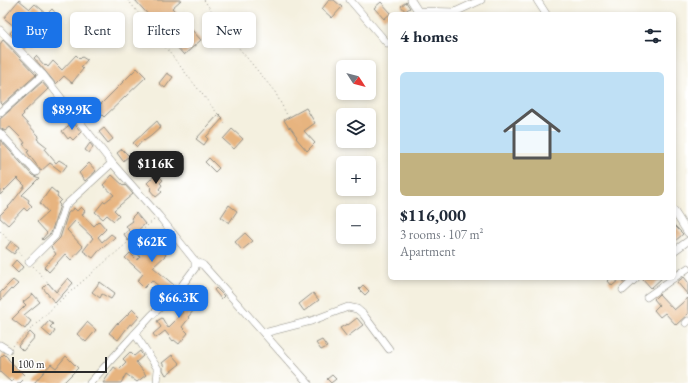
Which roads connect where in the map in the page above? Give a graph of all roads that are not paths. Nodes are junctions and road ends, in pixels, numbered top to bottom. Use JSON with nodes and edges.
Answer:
{"nodes":[{"id":1,"x":350,"y":0,"type":"edge"},
{"id":2,"x":411,"y":0,"type":"edge"},
{"id":3,"x":481,"y":0,"type":"edge"},
{"id":4,"x":537,"y":0,"type":"edge"},
{"id":5,"x":420,"y":12,"type":"edge"},
{"id":6,"x":455,"y":12,"type":"edge"},
{"id":7,"x":545,"y":12,"type":"edge"},
{"id":8,"x":0,"y":30,"type":"edge"},
{"id":9,"x":387,"y":42,"type":"dead end"},
{"id":10,"x":43,"y":75,"type":"junction"},
{"id":11,"x":0,"y":113,"type":"edge"},
{"id":12,"x":0,"y":133,"type":"edge"},
{"id":13,"x":112,"y":164,"type":"junction"},
{"id":14,"x":36,"y":172,"type":"dead end"},
{"id":15,"x":676,"y":214,"type":"edge"},
{"id":16,"x":688,"y":233,"type":"edge"},
{"id":17,"x":688,"y":241,"type":"edge"},
{"id":18,"x":676,"y":250,"type":"edge"},
{"id":19,"x":195,"y":261,"type":"junction"},
{"id":20,"x":29,"y":262,"type":"dead end"},
{"id":21,"x":688,"y":268,"type":"edge"},
{"id":22,"x":676,"y":276,"type":"edge"},
{"id":23,"x":634,"y":280,"type":"edge"},
{"id":24,"x":671,"y":280,"type":"edge"},
{"id":25,"x":623,"y":290,"type":"dead end"},
{"id":26,"x":647,"y":297,"type":"dead end"},
{"id":27,"x":264,"y":333,"type":"junction"},
{"id":28,"x":135,"y":334,"type":"junction"},
{"id":29,"x":0,"y":345,"type":"edge"},
{"id":30,"x":389,"y":349,"type":"dead end"},
{"id":31,"x":8,"y":350,"type":"road end"},
{"id":32,"x":90,"y":383,"type":"edge"},
{"id":33,"x":157,"y":383,"type":"edge"},
{"id":34,"x":308,"y":383,"type":"edge"}],
"edges":[{"from":1,"to":9,"type":"street"},
{"from":2,"to":5,"type":"street"},
{"from":3,"to":6,"type":"street"},
{"from":4,"to":7,"type":"street"},
{"from":8,"to":10,"type":"street"},
{"from":10,"to":11,"type":"street"},
{"from":10,"to":13,"type":"street"},
{"from":12,"to":14,"type":"street"},
{"from":13,"to":19,"type":"street"},
{"from":13,"to":20,"type":"street"},
{"from":15,"to":16,"type":"street"},
{"from":17,"to":18,"type":"street"},
{"from":19,"to":27,"type":"street"},
{"from":19,"to":28,"type":"street"},
{"from":21,"to":22,"type":"street"},
{"from":23,"to":25,"type":"street"},
{"from":24,"to":26,"type":"street"},
{"from":27,"to":30,"type":"street"},
{"from":27,"to":34,"type":"street"},
{"from":28,"to":32,"type":"street"},
{"from":28,"to":33,"type":"street"},
{"from":29,"to":31,"type":"street"}]}
